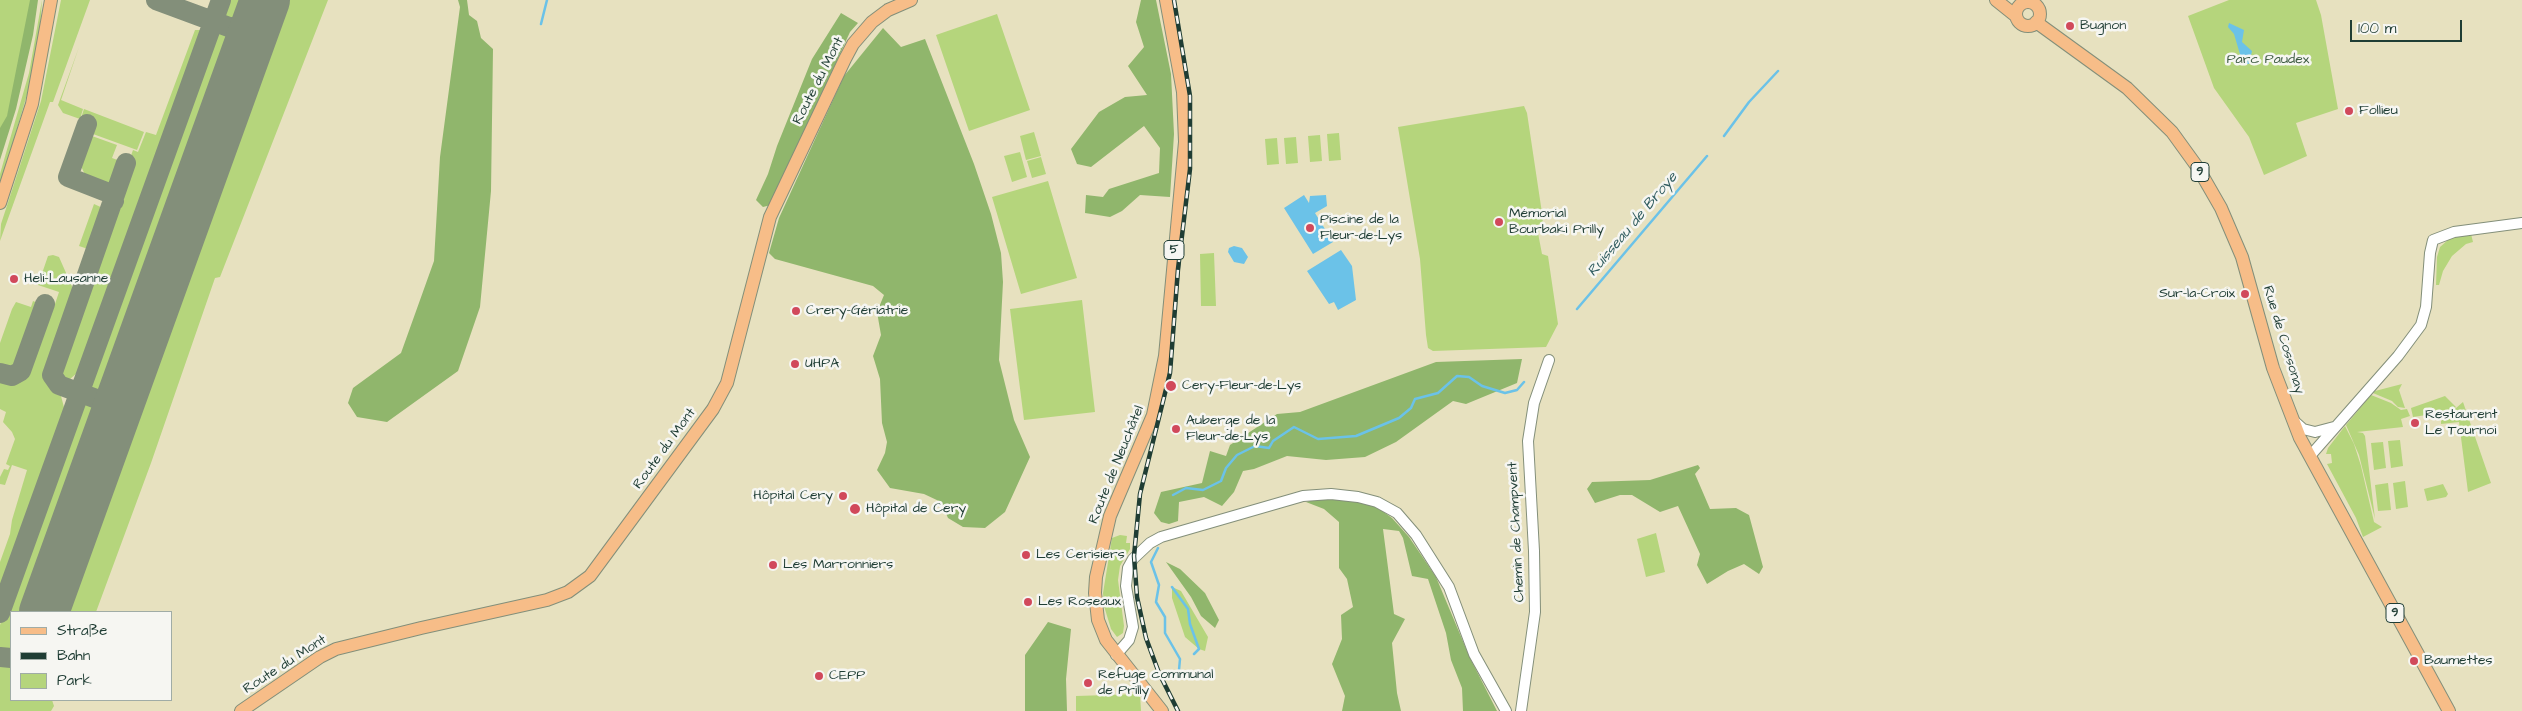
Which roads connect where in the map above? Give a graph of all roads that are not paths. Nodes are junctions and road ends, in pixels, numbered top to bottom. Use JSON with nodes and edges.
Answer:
{"nodes":[{"id":1,"x":51,"y":0,"type":"edge"},
{"id":2,"x":910,"y":0,"type":"edge"},
{"id":3,"x":1166,"y":0,"type":"edge"},
{"id":4,"x":1996,"y":0,"type":"edge"},
{"id":5,"x":2026,"y":1,"type":"edge"},
{"id":6,"x":2016,"y":16,"type":"junction"},
{"id":7,"x":2036,"y":22,"type":"junction"},
{"id":8,"x":0,"y":203,"type":"edge"},
{"id":9,"x":2522,"y":223,"type":"edge"},
{"id":10,"x":1549,"y":360,"type":"dead end"},
{"id":11,"x":2293,"y":420,"type":"junction"},
{"id":12,"x":2337,"y":425,"type":"junction"},
{"id":13,"x":2310,"y":456,"type":"junction"},
{"id":14,"x":1116,"y":655,"type":"junction"},
{"id":15,"x":241,"y":711,"type":"edge"},
{"id":16,"x":1162,"y":711,"type":"edge"},
{"id":17,"x":1506,"y":711,"type":"edge"},
{"id":18,"x":1521,"y":711,"type":"edge"},
{"id":19,"x":2449,"y":711,"type":"edge"}],
"edges":[{"from":1,"to":8,"type":"main road"},
{"from":2,"to":15,"type":"main road","name":"Route du Mont"},
{"from":3,"to":14,"type":"main road","name":"Route de Neuchâtel","number":"5"},
{"from":4,"to":6,"type":"main road","name":"Rue de Cossonay","number":"9"},
{"from":5,"to":6,"type":"main road"},
{"from":5,"to":7,"type":"main road"},
{"from":6,"to":7,"type":"main road","name":"Rue de Cossonay","number":"9"},
{"from":7,"to":11,"type":"main road","name":"Rue de Cossonay","number":"9"},
{"from":9,"to":12,"type":"street"},
{"from":10,"to":18,"type":"street","name":"Chemin de Champvent"},
{"from":11,"to":12,"type":"street"},
{"from":11,"to":13,"type":"main road","name":"Rue de Cossonay","number":"9"},
{"from":12,"to":13,"type":"street"},
{"from":13,"to":19,"type":"main road","name":"Rue de Cossonay","number":"9"},
{"from":14,"to":16,"type":"main road","name":"Route de Neuchâtel","number":"5"},
{"from":14,"to":17,"type":"street"}]}
